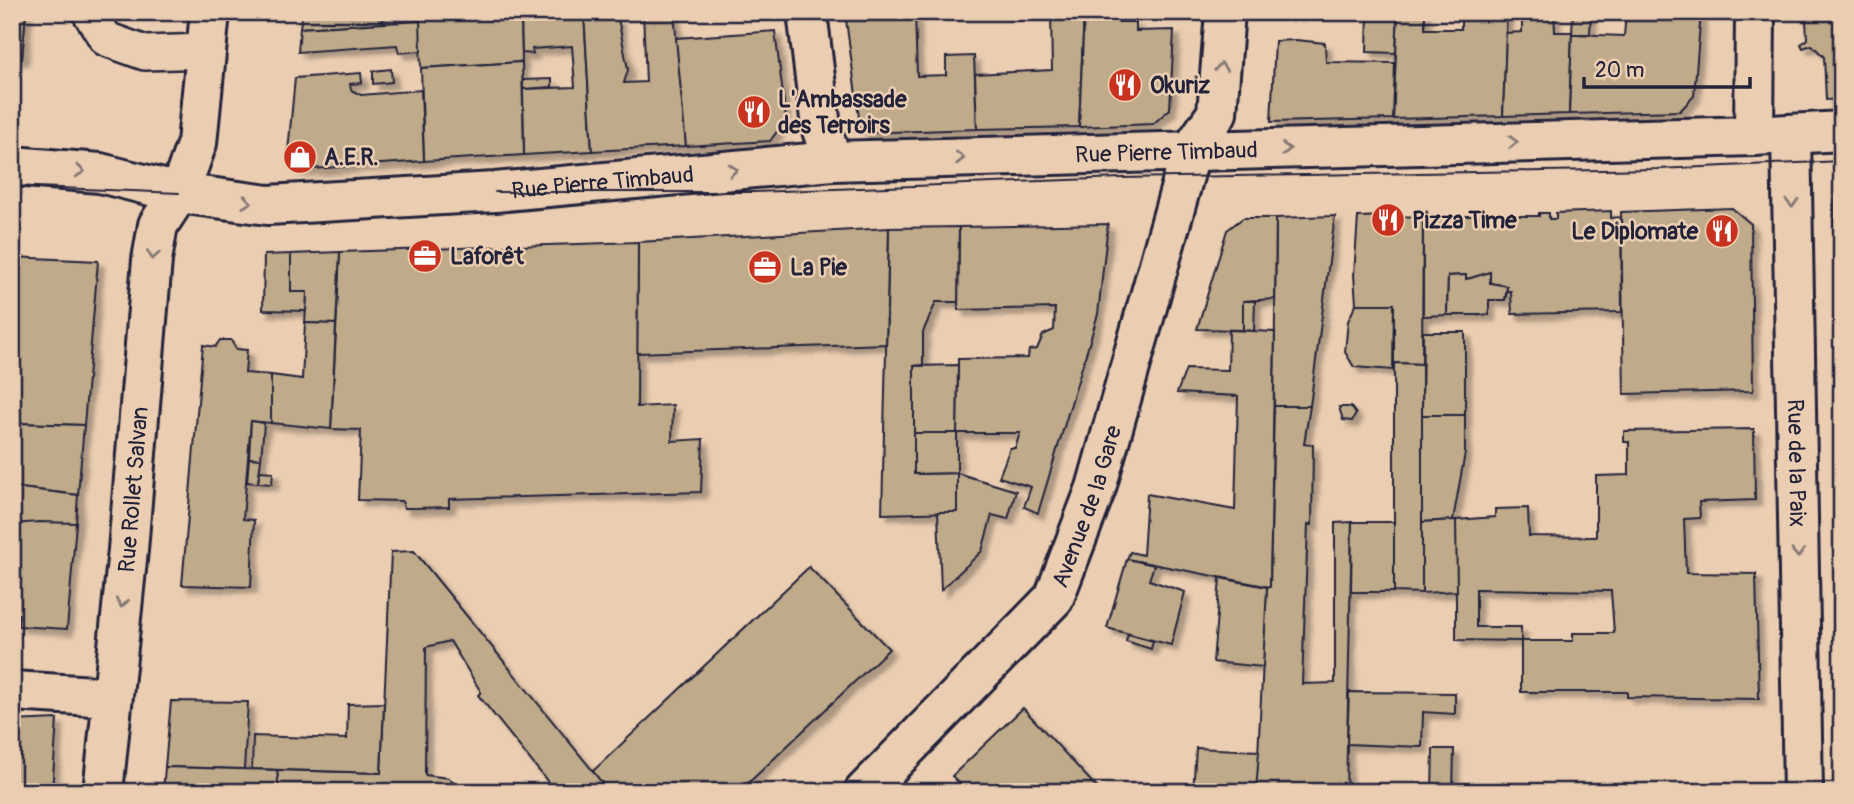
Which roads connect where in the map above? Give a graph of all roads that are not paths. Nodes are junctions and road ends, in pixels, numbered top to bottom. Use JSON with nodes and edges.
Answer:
{"nodes":[{"id":1,"x":89,"y":12,"type":"edge"},
{"id":2,"x":210,"y":12,"type":"edge"},
{"id":3,"x":807,"y":12,"type":"edge"},
{"id":4,"x":1224,"y":12,"type":"edge"},
{"id":5,"x":1755,"y":12,"type":"edge"},
{"id":6,"x":207,"y":51,"type":"junction"},
{"id":7,"x":1842,"y":131,"type":"edge"},
{"id":8,"x":1772,"y":135,"type":"junction"},
{"id":9,"x":1191,"y":151,"type":"junction"},
{"id":10,"x":832,"y":161,"type":"junction"},
{"id":11,"x":12,"y":166,"type":"edge"},
{"id":12,"x":179,"y":193,"type":"junction"},
{"id":13,"x":12,"y":691,"type":"edge"},
{"id":14,"x":111,"y":697,"type":"junction"},
{"id":15,"x":103,"y":792,"type":"edge"},
{"id":16,"x":864,"y":792,"type":"edge"},
{"id":17,"x":1803,"y":792,"type":"edge"}],
"edges":[{"from":1,"to":6,"type":"lane"},
{"from":2,"to":6,"type":"street","name":"Rue Rollet Salvan"},
{"from":3,"to":10,"type":"street"},
{"from":9,"to":4,"type":"street","name":"Avenue de la Gare","one_way":true},
{"from":5,"to":8,"type":"street","name":"Rue de la Paix"},
{"from":6,"to":12,"type":"street","name":"Rue Rollet Salvan"},
{"from":7,"to":8,"type":"street","name":"Rue Pierre Timbaud"},
{"from":9,"to":8,"type":"street","name":"Rue Pierre Timbaud","one_way":true},
{"from":8,"to":17,"type":"street","name":"Rue de la Paix","one_way":true},
{"from":10,"to":9,"type":"street","name":"Rue Pierre Timbaud","one_way":true},
{"from":9,"to":16,"type":"street","name":"Avenue de la Gare"},
{"from":12,"to":10,"type":"street","name":"Rue Pierre Timbaud","one_way":true},
{"from":11,"to":12,"type":"street","one_way":true},
{"from":12,"to":14,"type":"street","name":"Rue Rollet Salvan","one_way":true},
{"from":13,"to":14,"type":"street"},
{"from":14,"to":15,"type":"street","name":"Rue Rollet Salvan"}]}
